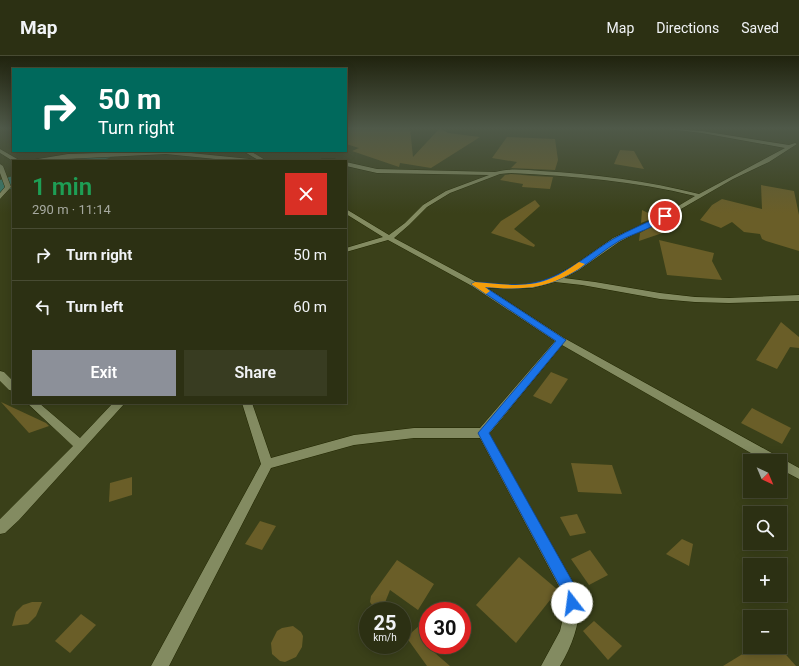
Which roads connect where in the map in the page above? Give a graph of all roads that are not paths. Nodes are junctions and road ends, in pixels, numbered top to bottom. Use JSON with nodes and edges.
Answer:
{"nodes":[{"id":1,"x":64,"y":156,"type":"edge"},
{"id":2,"x":208,"y":156,"type":"edge"},
{"id":3,"x":775,"y":156,"type":"edge"},
{"id":4,"x":37,"y":160,"type":"edge"},
{"id":5,"x":241,"y":160,"type":"edge"},
{"id":6,"x":12,"y":163,"type":"edge"},
{"id":7,"x":347,"y":164,"type":"edge"},
{"id":8,"x":0,"y":165,"type":"edge"},
{"id":9,"x":499,"y":173,"type":"junction"},
{"id":10,"x":701,"y":196,"type":"junction"},
{"id":11,"x":0,"y":197,"type":"edge"},
{"id":12,"x":347,"y":212,"type":"edge"},
{"id":13,"x":389,"y":238,"type":"junction"},
{"id":14,"x":347,"y":250,"type":"edge"},
{"id":15,"x":554,"y":280,"type":"junction"},
{"id":16,"x":475,"y":284,"type":"junction"},
{"id":17,"x":799,"y":298,"type":"edge"},
{"id":18,"x":561,"y":340,"type":"junction"},
{"id":19,"x":0,"y":375,"type":"edge"},
{"id":20,"x":12,"y":386,"type":"edge"},
{"id":21,"x":33,"y":404,"type":"edge"},
{"id":22,"x":119,"y":404,"type":"edge"},
{"id":23,"x":247,"y":404,"type":"edge"},
{"id":24,"x":484,"y":433,"type":"junction"},
{"id":25,"x":80,"y":445,"type":"junction"},
{"id":26,"x":764,"y":454,"type":"edge"},
{"id":27,"x":267,"y":464,"type":"junction"},
{"id":28,"x":787,"y":467,"type":"edge"},
{"id":29,"x":799,"y":474,"type":"edge"},
{"id":30,"x":0,"y":528,"type":"edge"},
{"id":31,"x":160,"y":666,"type":"edge"},
{"id":32,"x":550,"y":666,"type":"edge"}],
"edges":[{"from":1,"to":4,"type":"street"},
{"from":2,"to":5,"type":"street"},
{"from":3,"to":10,"type":"street"},
{"from":6,"to":8,"type":"street"},
{"from":7,"to":9,"type":"street"},
{"from":8,"to":11,"type":"street"},
{"from":9,"to":10,"type":"street"},
{"from":9,"to":13,"type":"street"},
{"from":10,"to":15,"type":"street"},
{"from":12,"to":13,"type":"street"},
{"from":13,"to":14,"type":"street"},
{"from":13,"to":16,"type":"street"},
{"from":15,"to":16,"type":"street"},
{"from":15,"to":17,"type":"street"},
{"from":16,"to":18,"type":"street"},
{"from":18,"to":24,"type":"street"},
{"from":18,"to":26,"type":"street"},
{"from":19,"to":20,"type":"street"},
{"from":21,"to":25,"type":"street"},
{"from":22,"to":25,"type":"street"},
{"from":23,"to":27,"type":"street"},
{"from":24,"to":27,"type":"street"},
{"from":24,"to":32,"type":"street"},
{"from":25,"to":30,"type":"street"},
{"from":27,"to":31,"type":"street"},
{"from":28,"to":29,"type":"street"}]}
